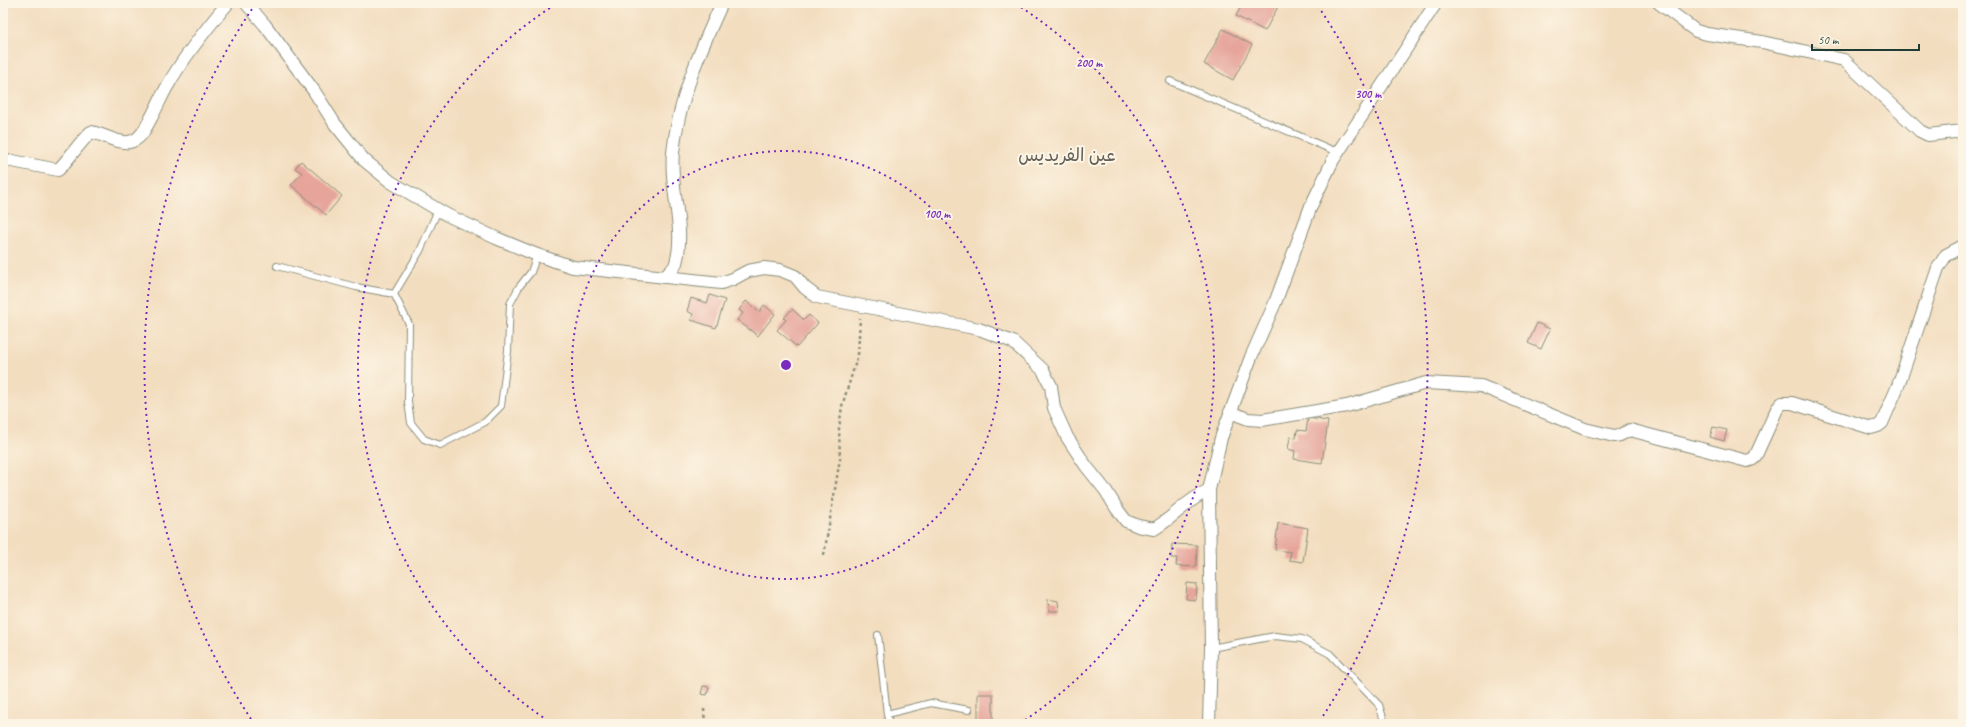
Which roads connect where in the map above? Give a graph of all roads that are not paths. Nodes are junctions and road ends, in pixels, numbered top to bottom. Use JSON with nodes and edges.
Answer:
{"nodes":[{"id":1,"x":228,"y":3,"type":"edge"},
{"id":2,"x":246,"y":3,"type":"edge"},
{"id":3,"x":722,"y":3,"type":"edge"},
{"id":4,"x":1436,"y":3,"type":"edge"},
{"id":5,"x":1659,"y":3,"type":"edge"},
{"id":6,"x":1170,"y":81,"type":"dead end"},
{"id":7,"x":1963,"y":131,"type":"edge"},
{"id":8,"x":1337,"y":152,"type":"junction"},
{"id":9,"x":12,"y":162,"type":"dead end"},
{"id":10,"x":438,"y":210,"type":"junction"},
{"id":11,"x":1963,"y":246,"type":"edge"},
{"id":12,"x":537,"y":255,"type":"junction"},
{"id":13,"x":277,"y":266,"type":"dead end"},
{"id":14,"x":665,"y":277,"type":"junction"},
{"id":15,"x":394,"y":294,"type":"junction"},
{"id":16,"x":1230,"y":412,"type":"junction"},
{"id":17,"x":1209,"y":490,"type":"junction"},
{"id":18,"x":878,"y":635,"type":"dead end"},
{"id":19,"x":1211,"y":648,"type":"junction"},
{"id":20,"x":969,"y":710,"type":"dead end"},
{"id":21,"x":887,"y":714,"type":"junction"},
{"id":22,"x":890,"y":724,"type":"edge"},
{"id":23,"x":1209,"y":724,"type":"edge"},
{"id":24,"x":1385,"y":724,"type":"edge"}],
"edges":[{"from":1,"to":9,"type":"street"},
{"from":2,"to":10,"type":"street"},
{"from":3,"to":14,"type":"street"},
{"from":4,"to":8,"type":"street"},
{"from":5,"to":7,"type":"street"},
{"from":6,"to":8,"type":"lane"},
{"from":8,"to":16,"type":"street"},
{"from":10,"to":12,"type":"street"},
{"from":10,"to":15,"type":"lane"},
{"from":11,"to":16,"type":"street"},
{"from":12,"to":14,"type":"street"},
{"from":12,"to":15,"type":"lane"},
{"from":13,"to":15,"type":"lane"},
{"from":14,"to":17,"type":"street"},
{"from":16,"to":17,"type":"street"},
{"from":17,"to":19,"type":"street"},
{"from":18,"to":21,"type":"lane"},
{"from":19,"to":23,"type":"street"},
{"from":19,"to":24,"type":"lane"},
{"from":20,"to":21,"type":"lane"},
{"from":21,"to":22,"type":"lane"}]}
